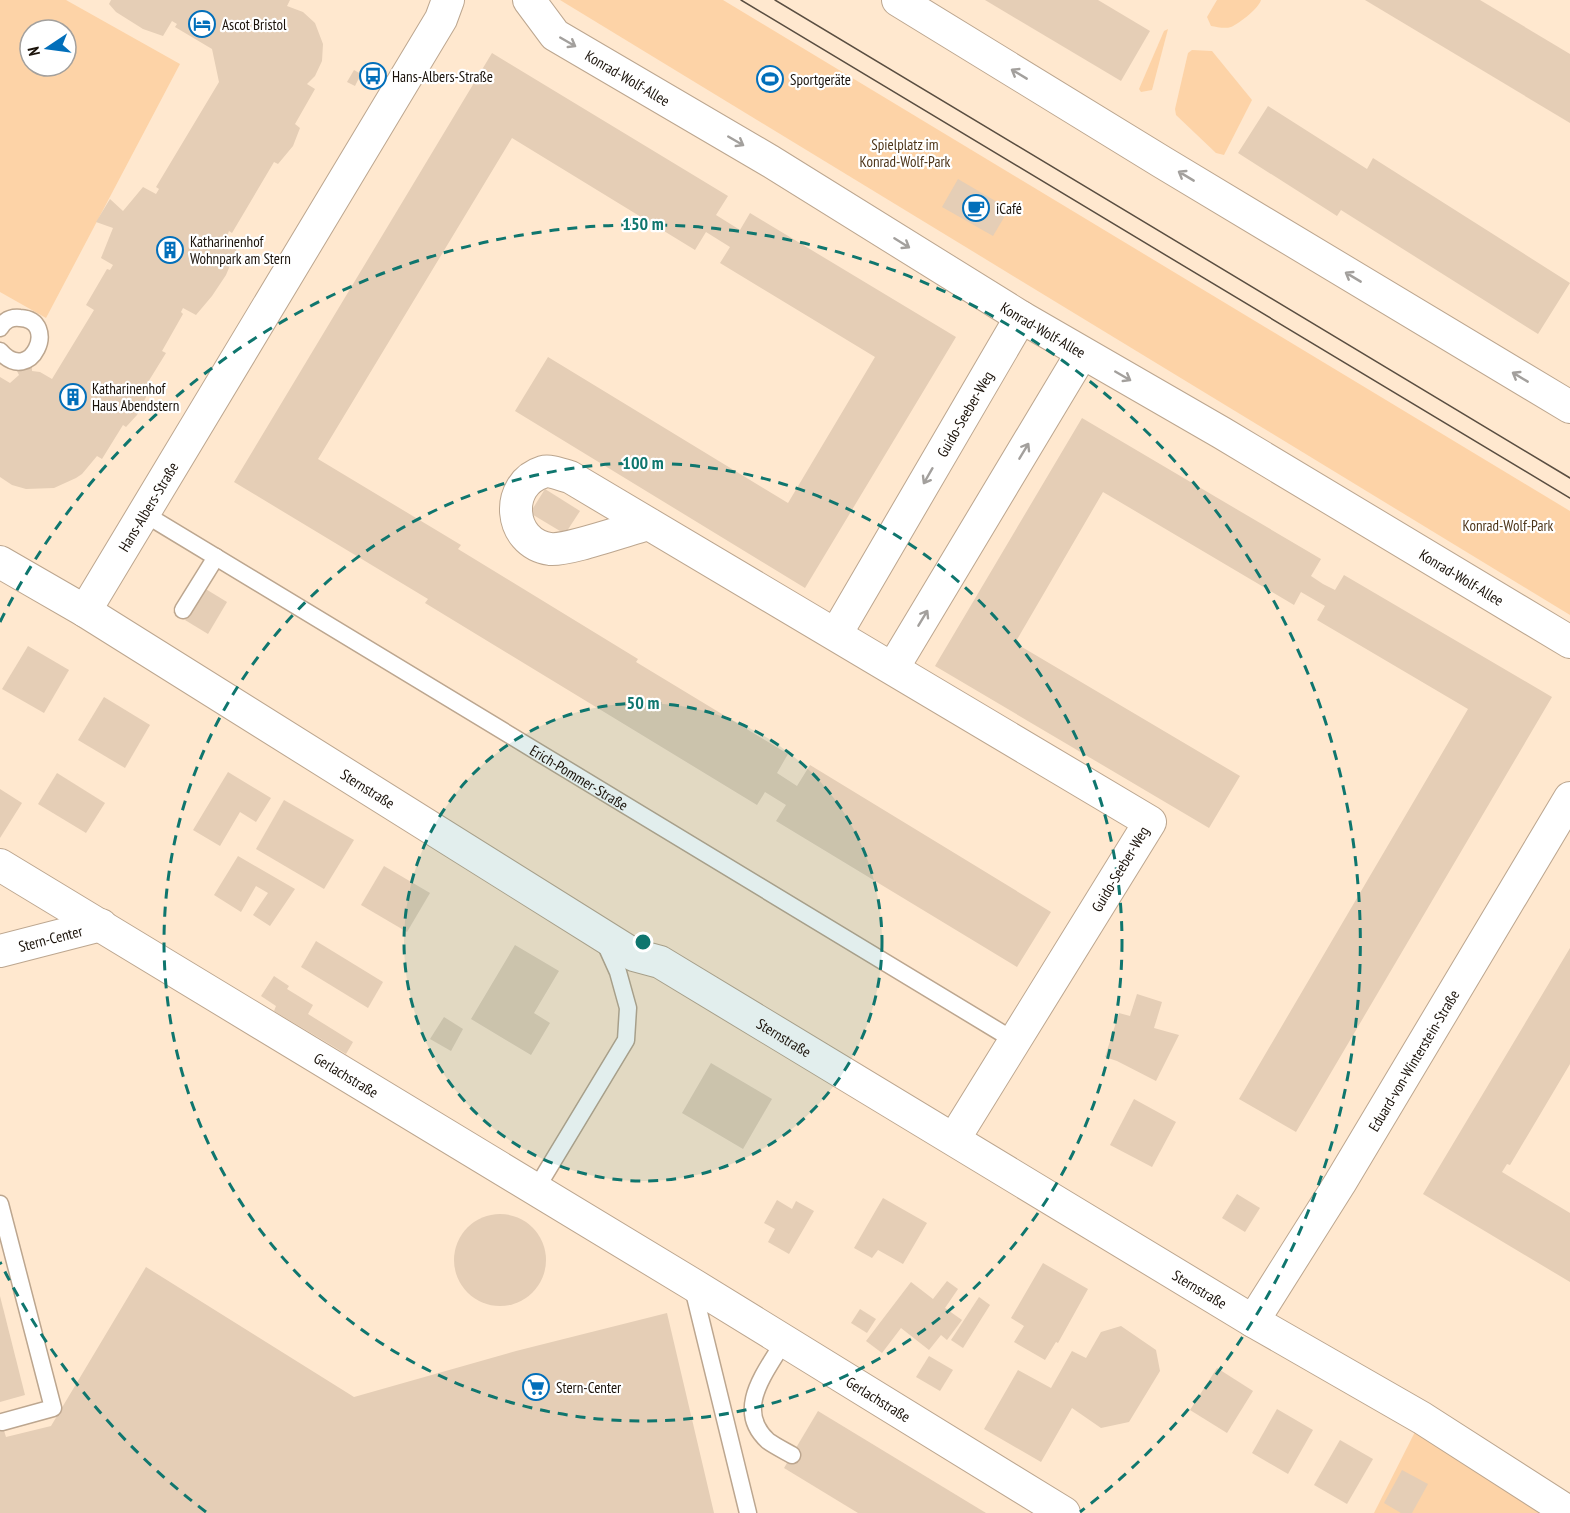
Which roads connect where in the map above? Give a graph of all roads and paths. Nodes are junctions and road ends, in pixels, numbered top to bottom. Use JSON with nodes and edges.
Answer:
{"nodes":[{"id":1,"x":448,"y":0,"type":"edge"},
{"id":2,"x":529,"y":0,"type":"edge"},
{"id":3,"x":898,"y":0,"type":"edge"},
{"id":4,"x":1021,"y":317,"type":"junction"},
{"id":5,"x":4,"y":318,"type":"edge"},
{"id":6,"x":0,"y":351,"type":"edge"},
{"id":7,"x":1082,"y":353,"type":"junction"},
{"id":8,"x":1570,"y":407,"type":"edge"},
{"id":9,"x":143,"y":513,"type":"junction"},
{"id":10,"x":649,"y":524,"type":"dead end"},
{"id":11,"x":216,"y":557,"type":"junction"},
{"id":12,"x":0,"y":562,"type":"edge"},
{"id":13,"x":183,"y":610,"type":"dead end"},
{"id":14,"x":85,"y":611,"type":"junction"},
{"id":15,"x":836,"y":634,"type":"junction"},
{"id":16,"x":1570,"y":642,"type":"edge"},
{"id":17,"x":893,"y":668,"type":"junction"},
{"id":18,"x":1570,"y":798,"type":"edge"},
{"id":19,"x":0,"y":865,"type":"edge"},
{"id":20,"x":101,"y":925,"type":"junction"},
{"id":21,"x":600,"y":932,"type":"junction"},
{"id":22,"x":0,"y":951,"type":"edge"},
{"id":23,"x":1015,"y":1041,"type":"junction"},
{"id":24,"x":954,"y":1139,"type":"junction"},
{"id":25,"x":536,"y":1190,"type":"junction"},
{"id":26,"x":0,"y":1204,"type":"edge"},
{"id":27,"x":692,"y":1284,"type":"junction"},
{"id":28,"x":1253,"y":1321,"type":"junction"},
{"id":29,"x":784,"y":1341,"type":"junction"},
{"id":30,"x":2,"y":1422,"type":"dead end"},
{"id":31,"x":792,"y":1455,"type":"dead end"},
{"id":32,"x":748,"y":1513,"type":"edge"},
{"id":33,"x":1064,"y":1513,"type":"edge"},
{"id":34,"x":1570,"y":1513,"type":"edge"}],
"edges":[{"from":1,"to":9,"type":"street","name":"Hans-Albers-Straße"},
{"from":2,"to":4,"type":"street","name":"Konrad-Wolf-Allee","one_way":true},
{"from":8,"to":3,"type":"street","one_way":true},
{"from":4,"to":7,"type":"street","name":"Konrad-Wolf-Allee"},
{"from":4,"to":15,"type":"street","name":"Guido-Seeber-Weg","one_way":true},
{"from":5,"to":6,"type":"lane"},
{"from":7,"to":16,"type":"street","name":"Konrad-Wolf-Allee","one_way":true},
{"from":17,"to":7,"type":"street","one_way":true},
{"from":9,"to":11,"type":"lane","name":"Erich-Pommer-Straße"},
{"from":9,"to":14,"type":"street","name":"Hans-Albers-Straße"},
{"from":10,"to":15,"type":"street","name":"Guido-Seeber-Weg"},
{"from":11,"to":13,"type":"lane"},
{"from":11,"to":23,"type":"lane","name":"Erich-Pommer-Straße"},
{"from":12,"to":14,"type":"street","name":"Sternstraße"},
{"from":14,"to":21,"type":"street","name":"Sternstraße"},
{"from":15,"to":17,"type":"street","name":"Guido-Seeber-Weg"},
{"from":17,"to":23,"type":"street","name":"Guido-Seeber-Weg"},
{"from":18,"to":28,"type":"street","name":"Eduard-von-Winterstein-Straße"},
{"from":19,"to":20,"type":"street","name":"Gerlachstraße"},
{"from":20,"to":22,"type":"street","name":"Stern-Center"},
{"from":20,"to":25,"type":"street","name":"Gerlachstraße"},
{"from":21,"to":24,"type":"street","name":"Sternstraße"},
{"from":21,"to":25,"type":"lane"},
{"from":23,"to":24,"type":"street","name":"Guido-Seeber-Weg"},
{"from":24,"to":28,"type":"street","name":"Sternstraße"},
{"from":25,"to":27,"type":"street","name":"Gerlachstraße"},
{"from":26,"to":30,"type":"lane"},
{"from":27,"to":29,"type":"street","name":"Gerlachstraße"},
{"from":27,"to":32,"type":"lane"},
{"from":28,"to":34,"type":"street","name":"Sternstraße"},
{"from":29,"to":31,"type":"lane"},
{"from":29,"to":33,"type":"street","name":"Gerlachstraße"}]}
